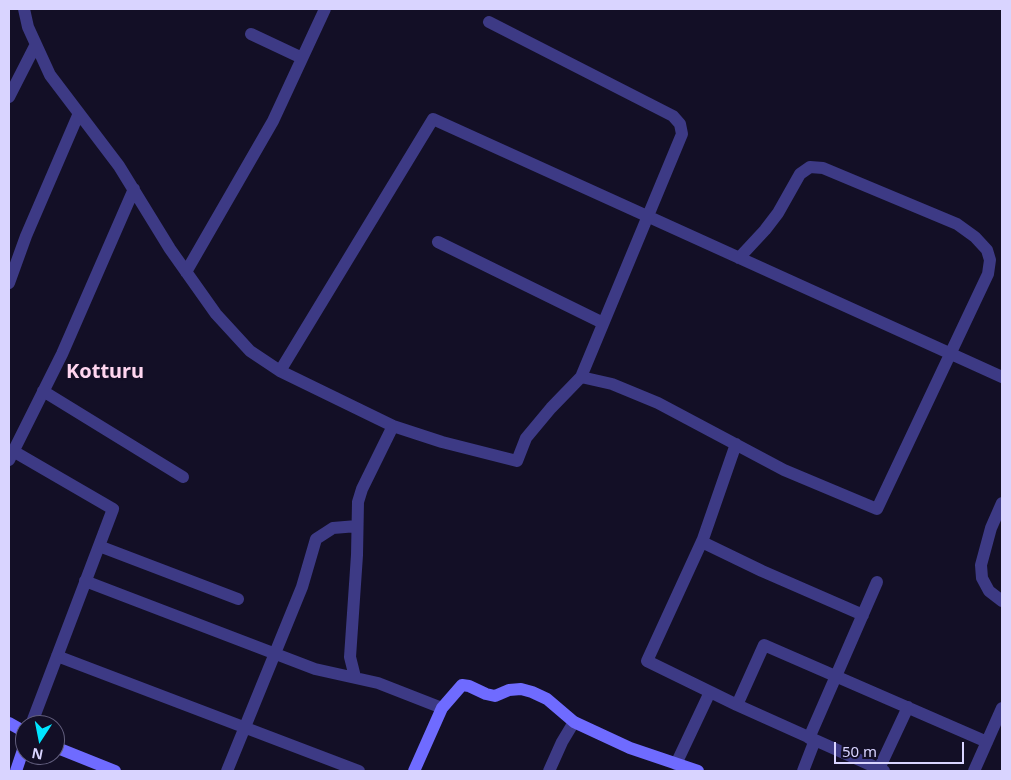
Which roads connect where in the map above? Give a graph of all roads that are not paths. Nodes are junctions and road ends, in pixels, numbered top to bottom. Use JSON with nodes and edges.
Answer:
{"nodes":[{"id":1,"x":24,"y":9,"type":"edge"},
{"id":2,"x":325,"y":9,"type":"edge"},
{"id":3,"x":489,"y":22,"type":"dead end"},
{"id":4,"x":251,"y":34,"type":"dead end"},
{"id":5,"x":35,"y":46,"type":"junction"},
{"id":6,"x":302,"y":58,"type":"junction"},
{"id":7,"x":9,"y":97,"type":"edge"},
{"id":8,"x":79,"y":113,"type":"junction"},
{"id":9,"x":134,"y":188,"type":"junction"},
{"id":10,"x":647,"y":216,"type":"junction"},
{"id":11,"x":438,"y":242,"type":"dead end"},
{"id":12,"x":739,"y":258,"type":"junction"},
{"id":13,"x":186,"y":272,"type":"junction"},
{"id":14,"x":9,"y":283,"type":"edge"},
{"id":15,"x":603,"y":323,"type":"junction"},
{"id":16,"x":950,"y":354,"type":"junction"},
{"id":17,"x":280,"y":372,"type":"junction"},
{"id":18,"x":581,"y":377,"type":"junction"},
{"id":19,"x":1002,"y":377,"type":"edge"},
{"id":20,"x":43,"y":391,"type":"junction"},
{"id":21,"x":393,"y":426,"type":"junction"},
{"id":22,"x":736,"y":444,"type":"junction"},
{"id":23,"x":11,"y":456,"type":"edge"},
{"id":24,"x":183,"y":477,"type":"dead end"},
{"id":25,"x":1002,"y":503,"type":"edge"},
{"id":26,"x":357,"y":526,"type":"junction"},
{"id":27,"x":702,"y":542,"type":"junction"},
{"id":28,"x":99,"y":546,"type":"junction"},
{"id":29,"x":86,"y":581,"type":"junction"},
{"id":30,"x":877,"y":582,"type":"dead end"},
{"id":31,"x":238,"y":599,"type":"dead end"},
{"id":32,"x":1002,"y":601,"type":"edge"},
{"id":33,"x":863,"y":615,"type":"junction"},
{"id":34,"x":275,"y":654,"type":"junction"},
{"id":35,"x":58,"y":656,"type":"junction"},
{"id":36,"x":836,"y":676,"type":"junction"},
{"id":37,"x":355,"y":678,"type":"junction"},
{"id":38,"x":710,"y":692,"type":"junction"},
{"id":39,"x":737,"y":705,"type":"junction"},
{"id":40,"x":908,"y":707,"type":"junction"},
{"id":41,"x":442,"y":708,"type":"junction"},
{"id":42,"x":1002,"y":708,"type":"edge"},
{"id":43,"x":35,"y":715,"type":"edge"},
{"id":44,"x":574,"y":722,"type":"junction"},
{"id":45,"x":244,"y":727,"type":"junction"},
{"id":46,"x":994,"y":737,"type":"edge"},
{"id":47,"x":812,"y":739,"type":"junction"},
{"id":48,"x":65,"y":751,"type":"edge"},
{"id":49,"x":676,"y":764,"type":"junction"},
{"id":50,"x":115,"y":771,"type":"edge"},
{"id":51,"x":227,"y":771,"type":"edge"},
{"id":52,"x":359,"y":771,"type":"edge"},
{"id":53,"x":414,"y":771,"type":"edge"},
{"id":54,"x":549,"y":771,"type":"edge"},
{"id":55,"x":698,"y":771,"type":"edge"},
{"id":56,"x":802,"y":771,"type":"edge"},
{"id":57,"x":880,"y":771,"type":"edge"},
{"id":58,"x":974,"y":771,"type":"edge"}],
"edges":[{"from":1,"to":5,"type":"street"},
{"from":2,"to":6,"type":"street"},
{"from":3,"to":10,"type":"street"},
{"from":4,"to":6,"type":"street"},
{"from":5,"to":7,"type":"street"},
{"from":5,"to":8,"type":"street"},
{"from":6,"to":13,"type":"street"},
{"from":8,"to":9,"type":"street"},
{"from":8,"to":14,"type":"street"},
{"from":9,"to":13,"type":"street"},
{"from":9,"to":20,"type":"street"},
{"from":10,"to":12,"type":"street"},
{"from":10,"to":15,"type":"street"},
{"from":10,"to":17,"type":"street"},
{"from":11,"to":15,"type":"street"},
{"from":12,"to":16,"type":"street"},
{"from":12,"to":16,"type":"street"},
{"from":13,"to":17,"type":"street"},
{"from":15,"to":18,"type":"street"},
{"from":16,"to":19,"type":"street"},
{"from":16,"to":22,"type":"street"},
{"from":17,"to":21,"type":"street"},
{"from":18,"to":21,"type":"street"},
{"from":18,"to":22,"type":"street"},
{"from":20,"to":23,"type":"street"},
{"from":20,"to":24,"type":"street"},
{"from":21,"to":26,"type":"street"},
{"from":22,"to":27,"type":"street"},
{"from":23,"to":28,"type":"street"},
{"from":25,"to":32,"type":"street"},
{"from":26,"to":34,"type":"street"},
{"from":26,"to":37,"type":"street"},
{"from":27,"to":33,"type":"street"},
{"from":27,"to":38,"type":"street"},
{"from":28,"to":29,"type":"street"},
{"from":28,"to":31,"type":"street"},
{"from":29,"to":34,"type":"street"},
{"from":29,"to":35,"type":"street"},
{"from":30,"to":33,"type":"street"},
{"from":33,"to":36,"type":"street"},
{"from":34,"to":37,"type":"street"},
{"from":34,"to":45,"type":"street"},
{"from":35,"to":43,"type":"street"},
{"from":35,"to":45,"type":"street"},
{"from":36,"to":39,"type":"street"},
{"from":36,"to":40,"type":"street"},
{"from":36,"to":47,"type":"street"},
{"from":37,"to":41,"type":"street"},
{"from":38,"to":39,"type":"street"},
{"from":38,"to":49,"type":"street"},
{"from":39,"to":47,"type":"street"},
{"from":40,"to":46,"type":"street"},
{"from":40,"to":57,"type":"street"},
{"from":41,"to":44,"type":"street"},
{"from":41,"to":53,"type":"street"},
{"from":42,"to":46,"type":"street"},
{"from":44,"to":49,"type":"street"},
{"from":44,"to":54,"type":"street"},
{"from":45,"to":51,"type":"street"},
{"from":45,"to":52,"type":"street"},
{"from":46,"to":58,"type":"street"},
{"from":47,"to":56,"type":"street"},
{"from":47,"to":57,"type":"street"},
{"from":48,"to":50,"type":"street"},
{"from":49,"to":55,"type":"street"}]}
